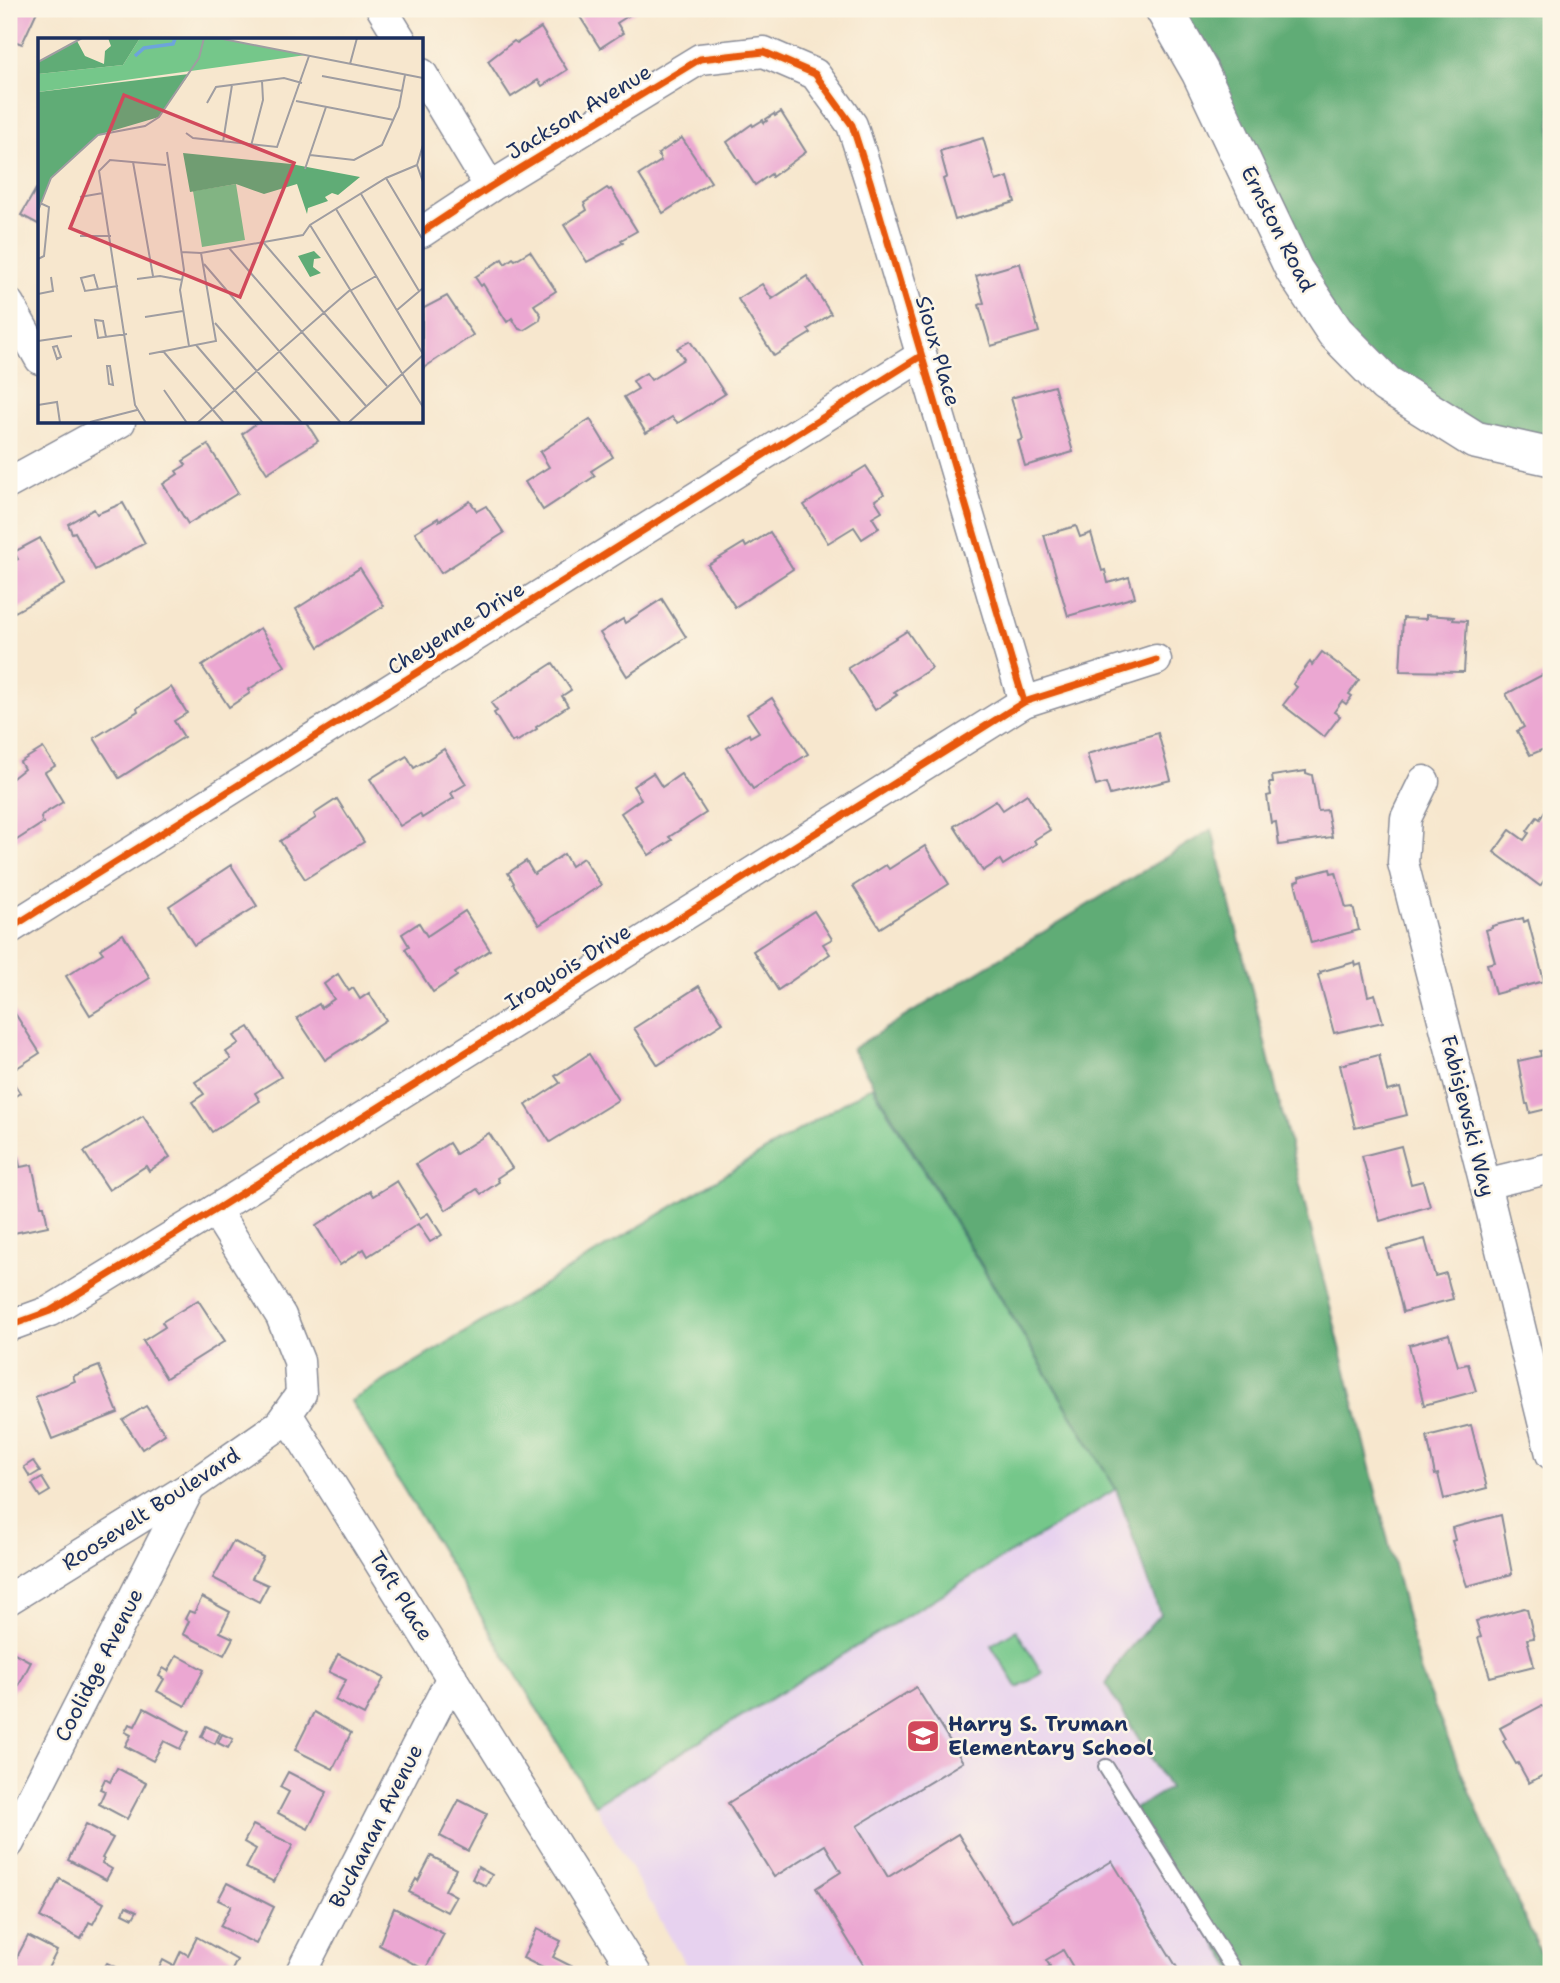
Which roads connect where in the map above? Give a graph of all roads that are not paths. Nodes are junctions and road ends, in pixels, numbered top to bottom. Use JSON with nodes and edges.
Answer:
{"nodes":[{"id":1,"x":382,"y":9,"type":"edge"},
{"id":2,"x":1164,"y":9,"type":"edge"},
{"id":3,"x":400,"y":38,"type":"edge"},
{"id":4,"x":764,"y":52,"type":"joint"},
{"id":5,"x":424,"y":77,"type":"edge"},
{"id":6,"x":490,"y":187,"type":"junction"},
{"id":7,"x":424,"y":231,"type":"edge"},
{"id":8,"x":9,"y":304,"type":"edge"},
{"id":9,"x":38,"y":355,"type":"edge"},
{"id":10,"x":922,"y":356,"type":"junction"},
{"id":11,"x":112,"y":424,"type":"edge"},
{"id":12,"x":82,"y":431,"type":"edge"},
{"id":13,"x":1551,"y":457,"type":"edge"},
{"id":14,"x":9,"y":483,"type":"edge"},
{"id":15,"x":1156,"y":660,"type":"dead end"},
{"id":16,"x":1024,"y":702,"type":"junction"},
{"id":17,"x":1424,"y":781,"type":"dead end"},
{"id":18,"x":9,"y":929,"type":"edge"},
{"id":19,"x":1551,"y":1168,"type":"edge"},
{"id":20,"x":1485,"y":1184,"type":"junction"},
{"id":21,"x":215,"y":1210,"type":"junction"},
{"id":22,"x":9,"y":1326,"type":"edge"},
{"id":23,"x":287,"y":1414,"type":"junction"},
{"id":24,"x":1551,"y":1454,"type":"edge"},
{"id":25,"x":190,"y":1487,"type":"junction"},
{"id":26,"x":9,"y":1599,"type":"edge"},
{"id":27,"x":452,"y":1677,"type":"junction"},
{"id":28,"x":1106,"y":1767,"type":"dead end"},
{"id":29,"x":9,"y":1843,"type":"edge"},
{"id":30,"x":300,"y":1974,"type":"edge"},
{"id":31,"x":636,"y":1974,"type":"edge"},
{"id":32,"x":1236,"y":1974,"type":"edge"}],
"edges":[{"from":1,"to":3,"type":"street"},
{"from":2,"to":13,"type":"street","name":"Ernston Road"},
{"from":4,"to":6,"type":"street","name":"Jackson Avenue"},
{"from":4,"to":10,"type":"street","name":"Sioux Place"},
{"from":5,"to":6,"type":"street"},
{"from":6,"to":7,"type":"street","name":"Jackson Avenue"},
{"from":8,"to":9,"type":"street"},
{"from":10,"to":16,"type":"street","name":"Sioux Place"},
{"from":10,"to":18,"type":"street","name":"Cheyenne Drive"},
{"from":11,"to":12,"type":"street"},
{"from":12,"to":14,"type":"street"},
{"from":15,"to":16,"type":"street","name":"Iroquois Drive"},
{"from":16,"to":21,"type":"street","name":"Iroquois Drive"},
{"from":17,"to":20,"type":"street","name":"Fabisjewski Way"},
{"from":19,"to":20,"type":"street"},
{"from":20,"to":24,"type":"street","name":"Fabisjewski Way"},
{"from":21,"to":22,"type":"street","name":"Iroquois Drive"},
{"from":21,"to":23,"type":"street"},
{"from":23,"to":25,"type":"street","name":"Roosevelt Boulevard"},
{"from":23,"to":27,"type":"street","name":"Taft Place"},
{"from":25,"to":26,"type":"street","name":"Roosevelt Boulevard"},
{"from":25,"to":29,"type":"street","name":"Coolidge Avenue"},
{"from":27,"to":30,"type":"street","name":"Buchanan Avenue"},
{"from":27,"to":31,"type":"street","name":"Taft Place"},
{"from":28,"to":32,"type":"lane"}]}
